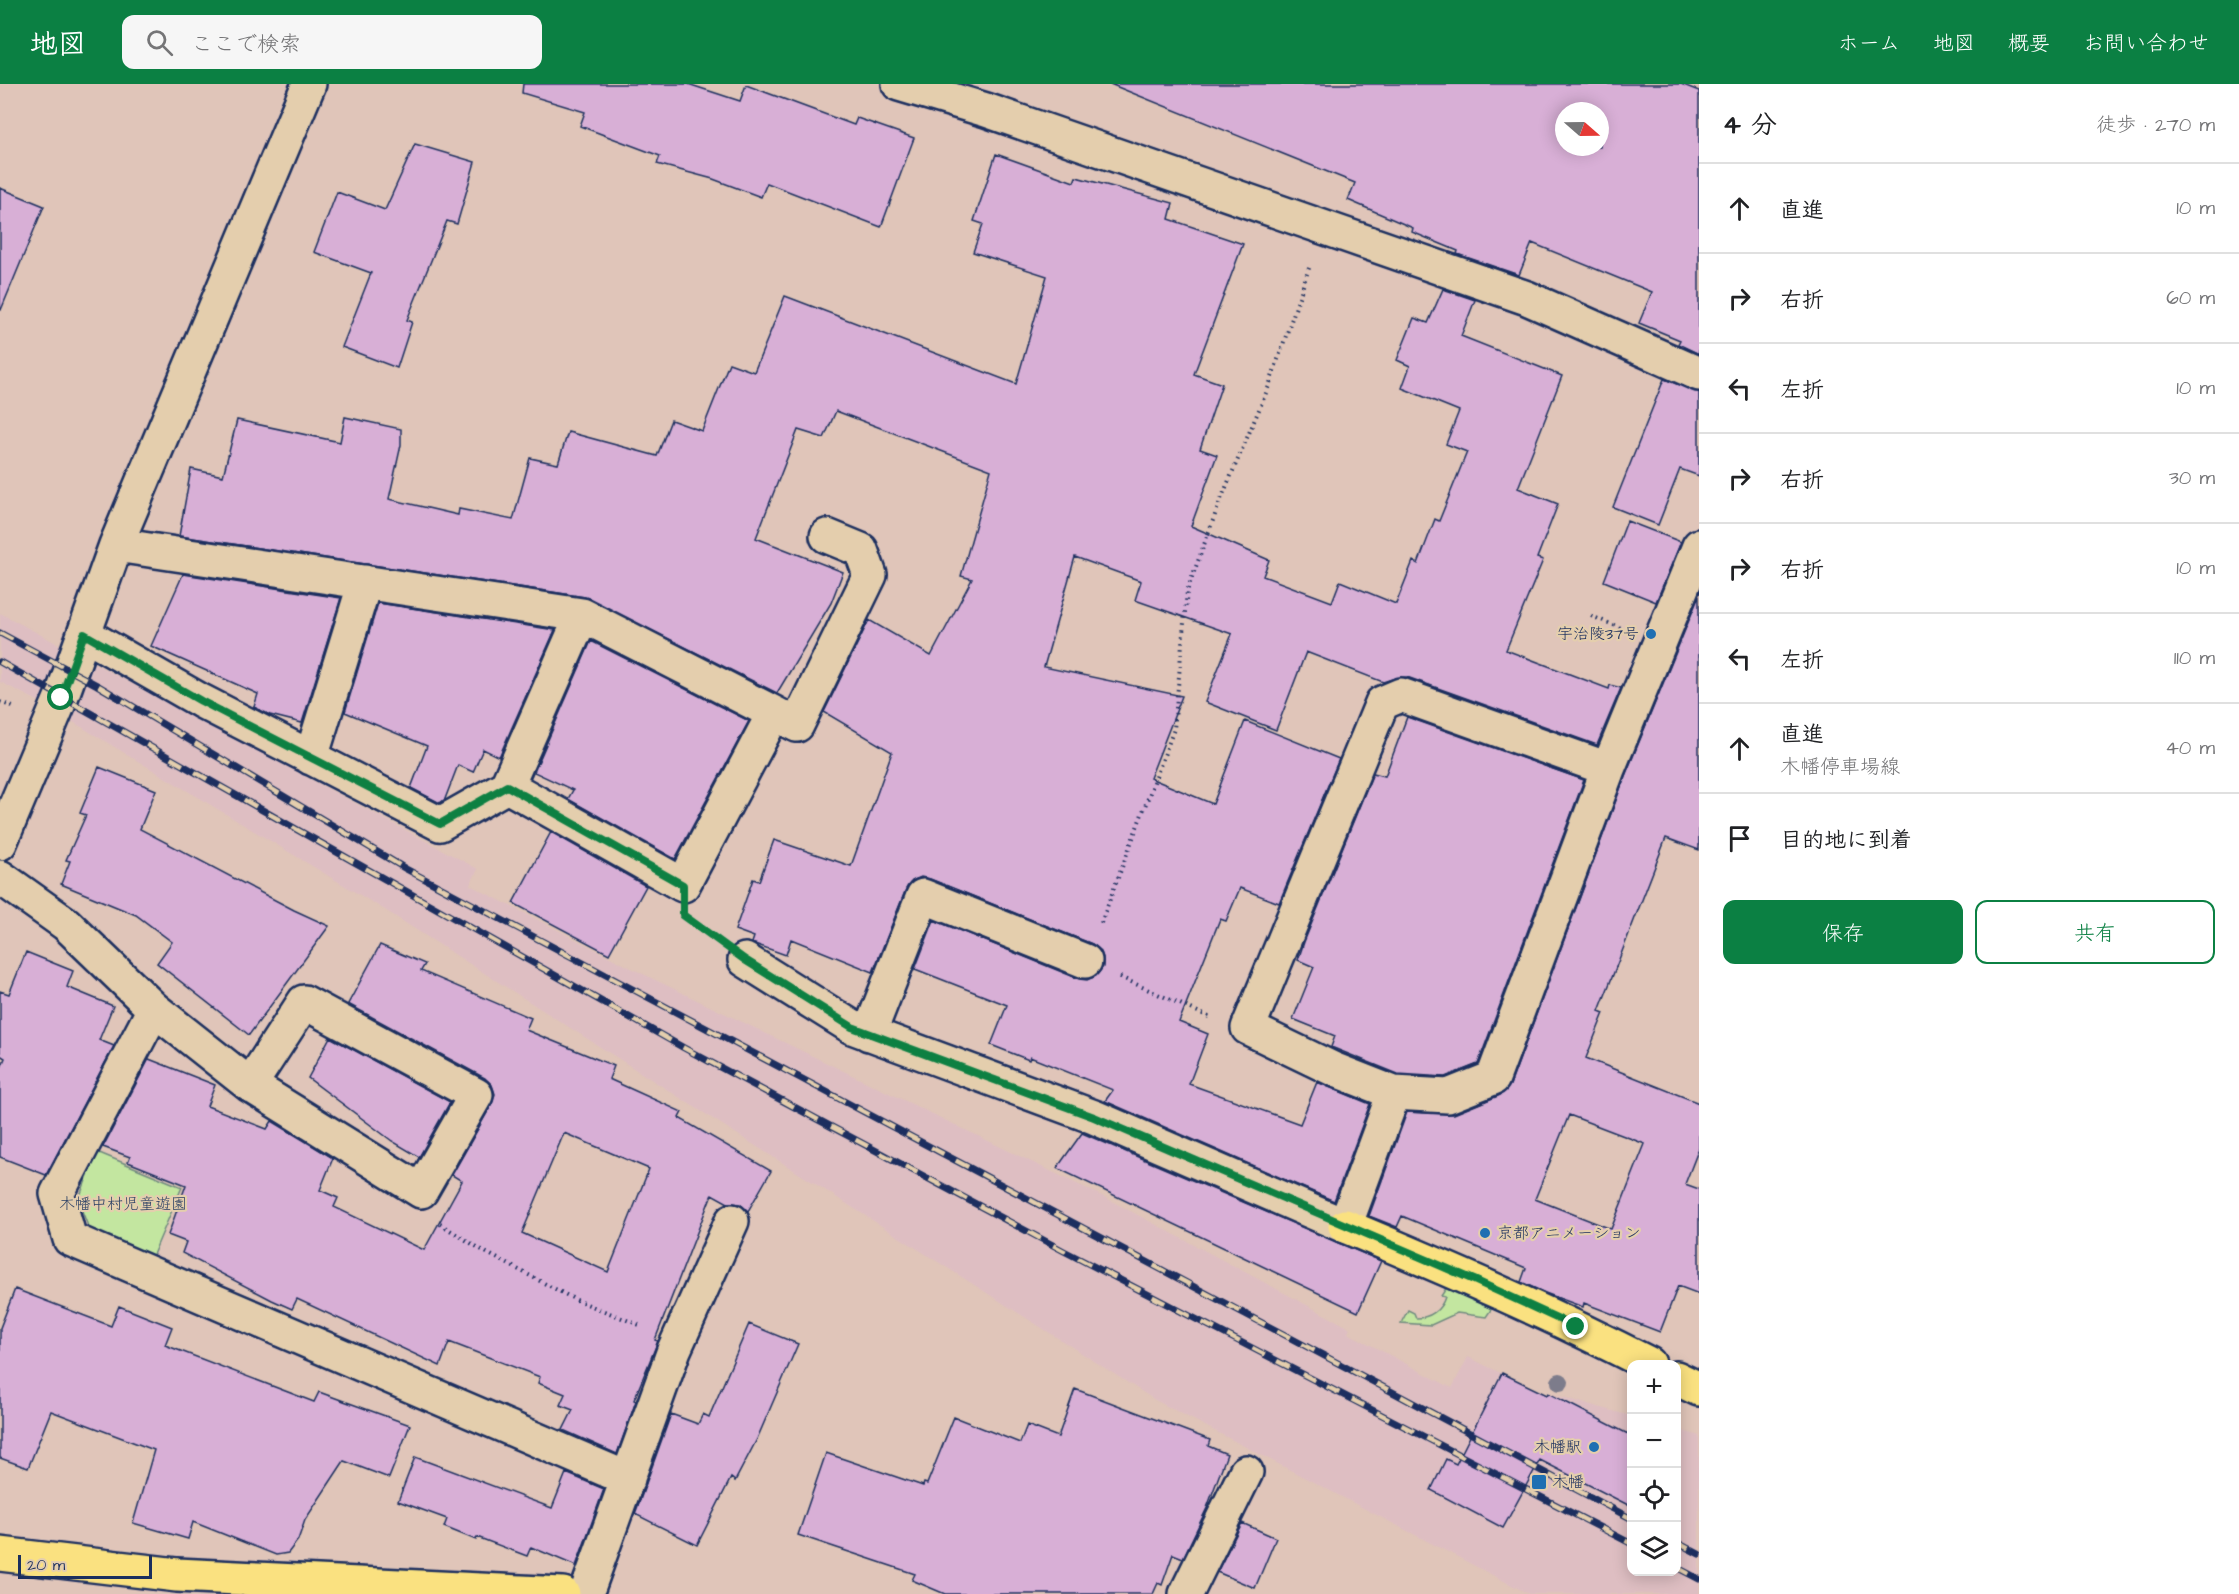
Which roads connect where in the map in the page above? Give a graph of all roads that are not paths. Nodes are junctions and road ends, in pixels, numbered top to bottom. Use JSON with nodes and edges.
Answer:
{"nodes":[{"id":1,"x":309,"y":84,"type":"edge"},
{"id":2,"x":899,"y":84,"type":"edge"},
{"id":3,"x":1699,"y":374,"type":"edge"},
{"id":4,"x":827,"y":536,"type":"dead end"},
{"id":5,"x":116,"y":545,"type":"junction"},
{"id":6,"x":1699,"y":546,"type":"edge"},
{"id":7,"x":365,"y":582,"type":"junction"},
{"id":8,"x":582,"y":615,"type":"junction"},
{"id":9,"x":84,"y":634,"type":"junction"},
{"id":10,"x":774,"y":713,"type":"junction"},
{"id":11,"x":311,"y":758,"type":"junction"},
{"id":12,"x":1608,"y":768,"type":"junction"},
{"id":13,"x":507,"y":786,"type":"junction"},
{"id":14,"x":0,"y":843,"type":"edge"},
{"id":15,"x":0,"y":877,"type":"edge"},
{"id":16,"x":745,"y":960,"type":"road end"},
{"id":17,"x":1085,"y":961,"type":"road end"},
{"id":18,"x":154,"y":1009,"type":"junction"},
{"id":19,"x":869,"y":1034,"type":"junction"},
{"id":20,"x":250,"y":1085,"type":"junction"},
{"id":21,"x":1394,"y":1093,"type":"junction"},
{"id":22,"x":732,"y":1221,"type":"dead end"},
{"id":23,"x":1345,"y":1226,"type":"junction"},
{"id":24,"x":1640,"y":1360,"type":"edge"},
{"id":25,"x":1681,"y":1380,"type":"edge"},
{"id":26,"x":1699,"y":1389,"type":"edge"},
{"id":27,"x":1246,"y":1472,"type":"dead end"},
{"id":28,"x":628,"y":1479,"type":"junction"},
{"id":29,"x":0,"y":1554,"type":"edge"},
{"id":30,"x":563,"y":1594,"type":"edge"},
{"id":31,"x":586,"y":1594,"type":"edge"},
{"id":32,"x":1186,"y":1594,"type":"edge"}],
"edges":[{"from":1,"to":5,"type":"street"},
{"from":2,"to":3,"type":"street"},
{"from":4,"to":10,"type":"street"},
{"from":5,"to":7,"type":"street"},
{"from":5,"to":9,"type":"street"},
{"from":6,"to":12,"type":"street"},
{"from":7,"to":8,"type":"street"},
{"from":7,"to":11,"type":"street"},
{"from":8,"to":10,"type":"street"},
{"from":8,"to":13,"type":"street"},
{"from":9,"to":11,"type":"street"},
{"from":9,"to":14,"type":"street"},
{"from":10,"to":13,"type":"street"},
{"from":11,"to":13,"type":"street"},
{"from":12,"to":21,"type":"street"},
{"from":12,"to":21,"type":"street"},
{"from":15,"to":18,"type":"street"},
{"from":16,"to":19,"type":"street"},
{"from":17,"to":19,"type":"street"},
{"from":18,"to":20,"type":"street"},
{"from":18,"to":28,"type":"street"},
{"from":19,"to":23,"type":"street"},
{"from":20,"to":20,"type":"street"},
{"from":21,"to":23,"type":"street"},
{"from":22,"to":28,"type":"street"},
{"from":23,"to":24,"type":"main road"},
{"from":25,"to":26,"type":"main road"},
{"from":27,"to":32,"type":"street"},
{"from":28,"to":31,"type":"street"},
{"from":29,"to":30,"type":"main road"}]}
